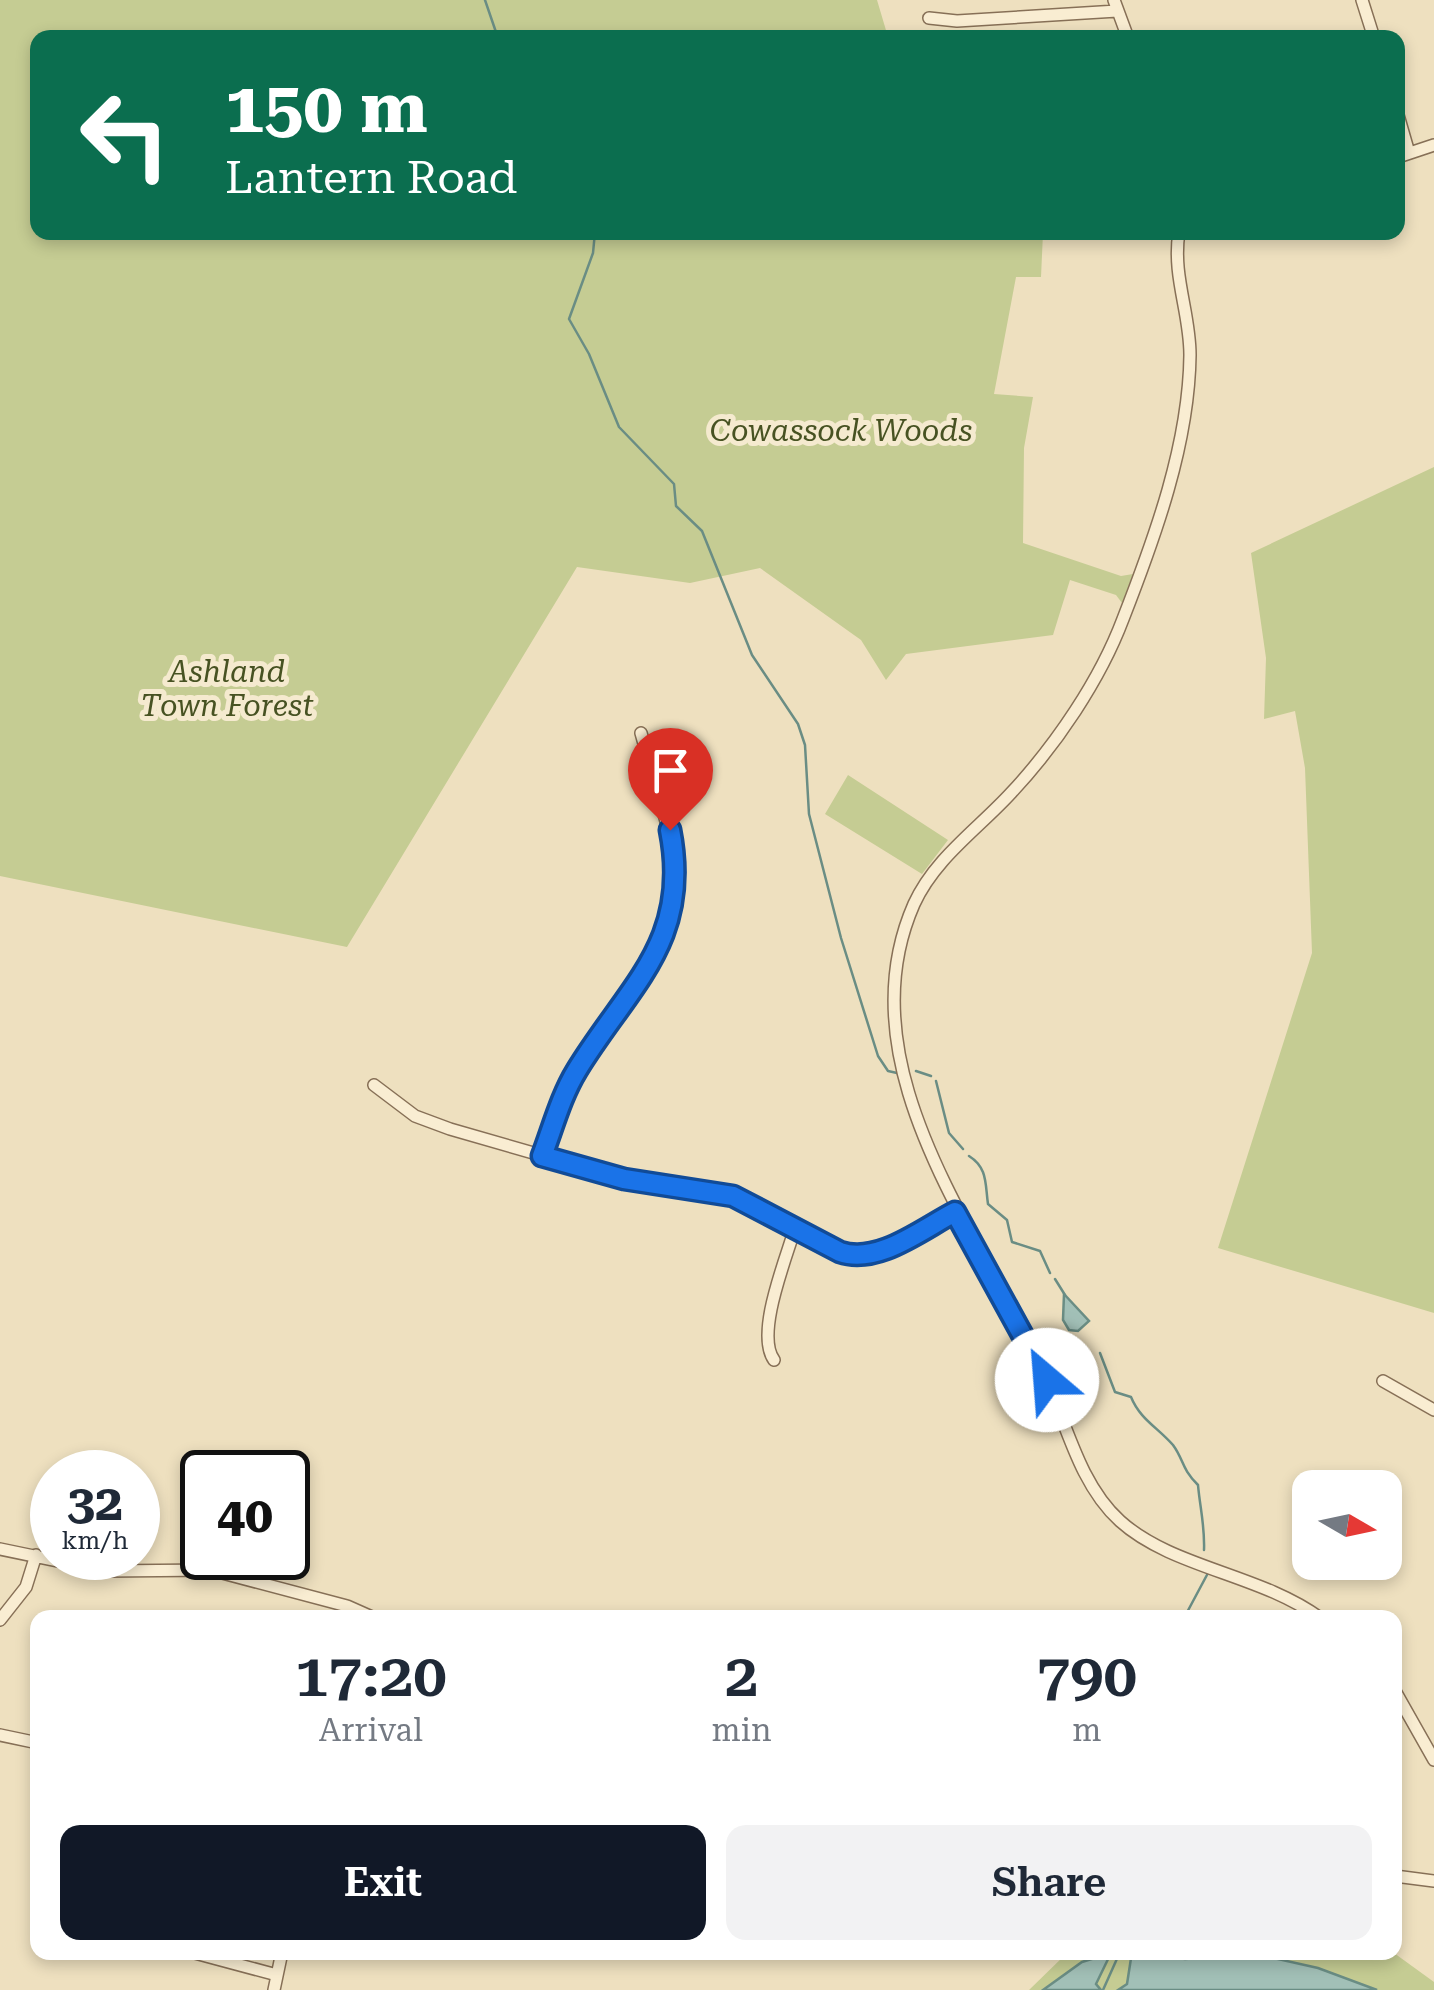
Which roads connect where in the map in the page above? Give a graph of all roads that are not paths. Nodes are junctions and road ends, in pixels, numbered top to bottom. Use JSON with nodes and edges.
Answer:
{"nodes":[{"id":1,"x":1362,"y":0,"type":"edge"},
{"id":2,"x":1116,"y":5,"type":"edge"},
{"id":3,"x":929,"y":18,"type":"dead end"},
{"id":4,"x":1125,"y":30,"type":"edge"},
{"id":5,"x":1371,"y":30,"type":"edge"},
{"id":6,"x":1434,"y":145,"type":"edge"},
{"id":7,"x":1405,"y":154,"type":"edge"},
{"id":8,"x":1179,"y":240,"type":"edge"},
{"id":9,"x":641,"y":733,"type":"dead end"},
{"id":10,"x":374,"y":1085,"type":"dead end"},
{"id":11,"x":542,"y":1156,"type":"junction"},
{"id":12,"x":955,"y":1212,"type":"junction"},
{"id":13,"x":795,"y":1228,"type":"junction"},
{"id":14,"x":774,"y":1360,"type":"dead end"},
{"id":15,"x":1383,"y":1380,"type":"dead end"},
{"id":16,"x":1434,"y":1410,"type":"edge"},
{"id":17,"x":0,"y":1548,"type":"edge"},
{"id":18,"x":30,"y":1554,"type":"edge"},
{"id":19,"x":160,"y":1569,"type":"edge"},
{"id":20,"x":30,"y":1571,"type":"edge"},
{"id":21,"x":353,"y":1610,"type":"edge"},
{"id":22,"x":1307,"y":1610,"type":"edge"},
{"id":23,"x":0,"y":1620,"type":"edge"},
{"id":24,"x":1402,"y":1703,"type":"edge"},
{"id":25,"x":0,"y":1736,"type":"edge"},
{"id":26,"x":30,"y":1742,"type":"edge"},
{"id":27,"x":1434,"y":1760,"type":"edge"},
{"id":28,"x":1402,"y":1877,"type":"edge"},
{"id":29,"x":1434,"y":1881,"type":"edge"},
{"id":30,"x":221,"y":1960,"type":"edge"},
{"id":31,"x":280,"y":1960,"type":"edge"},
{"id":32,"x":277,"y":1975,"type":"junction"},
{"id":33,"x":274,"y":1990,"type":"edge"}],
"edges":[{"from":1,"to":5,"type":"street"},
{"from":2,"to":3,"type":"street"},
{"from":2,"to":4,"type":"street"},
{"from":6,"to":7,"type":"street"},
{"from":8,"to":12,"type":"street"},
{"from":9,"to":11,"type":"street"},
{"from":10,"to":11,"type":"street"},
{"from":11,"to":13,"type":"street"},
{"from":12,"to":13,"type":"street"},
{"from":12,"to":22,"type":"street"},
{"from":13,"to":14,"type":"street"},
{"from":15,"to":16,"type":"street"},
{"from":17,"to":18,"type":"street"},
{"from":19,"to":21,"type":"street"},
{"from":20,"to":23,"type":"street"},
{"from":24,"to":27,"type":"street"},
{"from":25,"to":26,"type":"street"},
{"from":28,"to":29,"type":"street"},
{"from":30,"to":32,"type":"street"},
{"from":31,"to":32,"type":"street"},
{"from":32,"to":33,"type":"street"}]}
